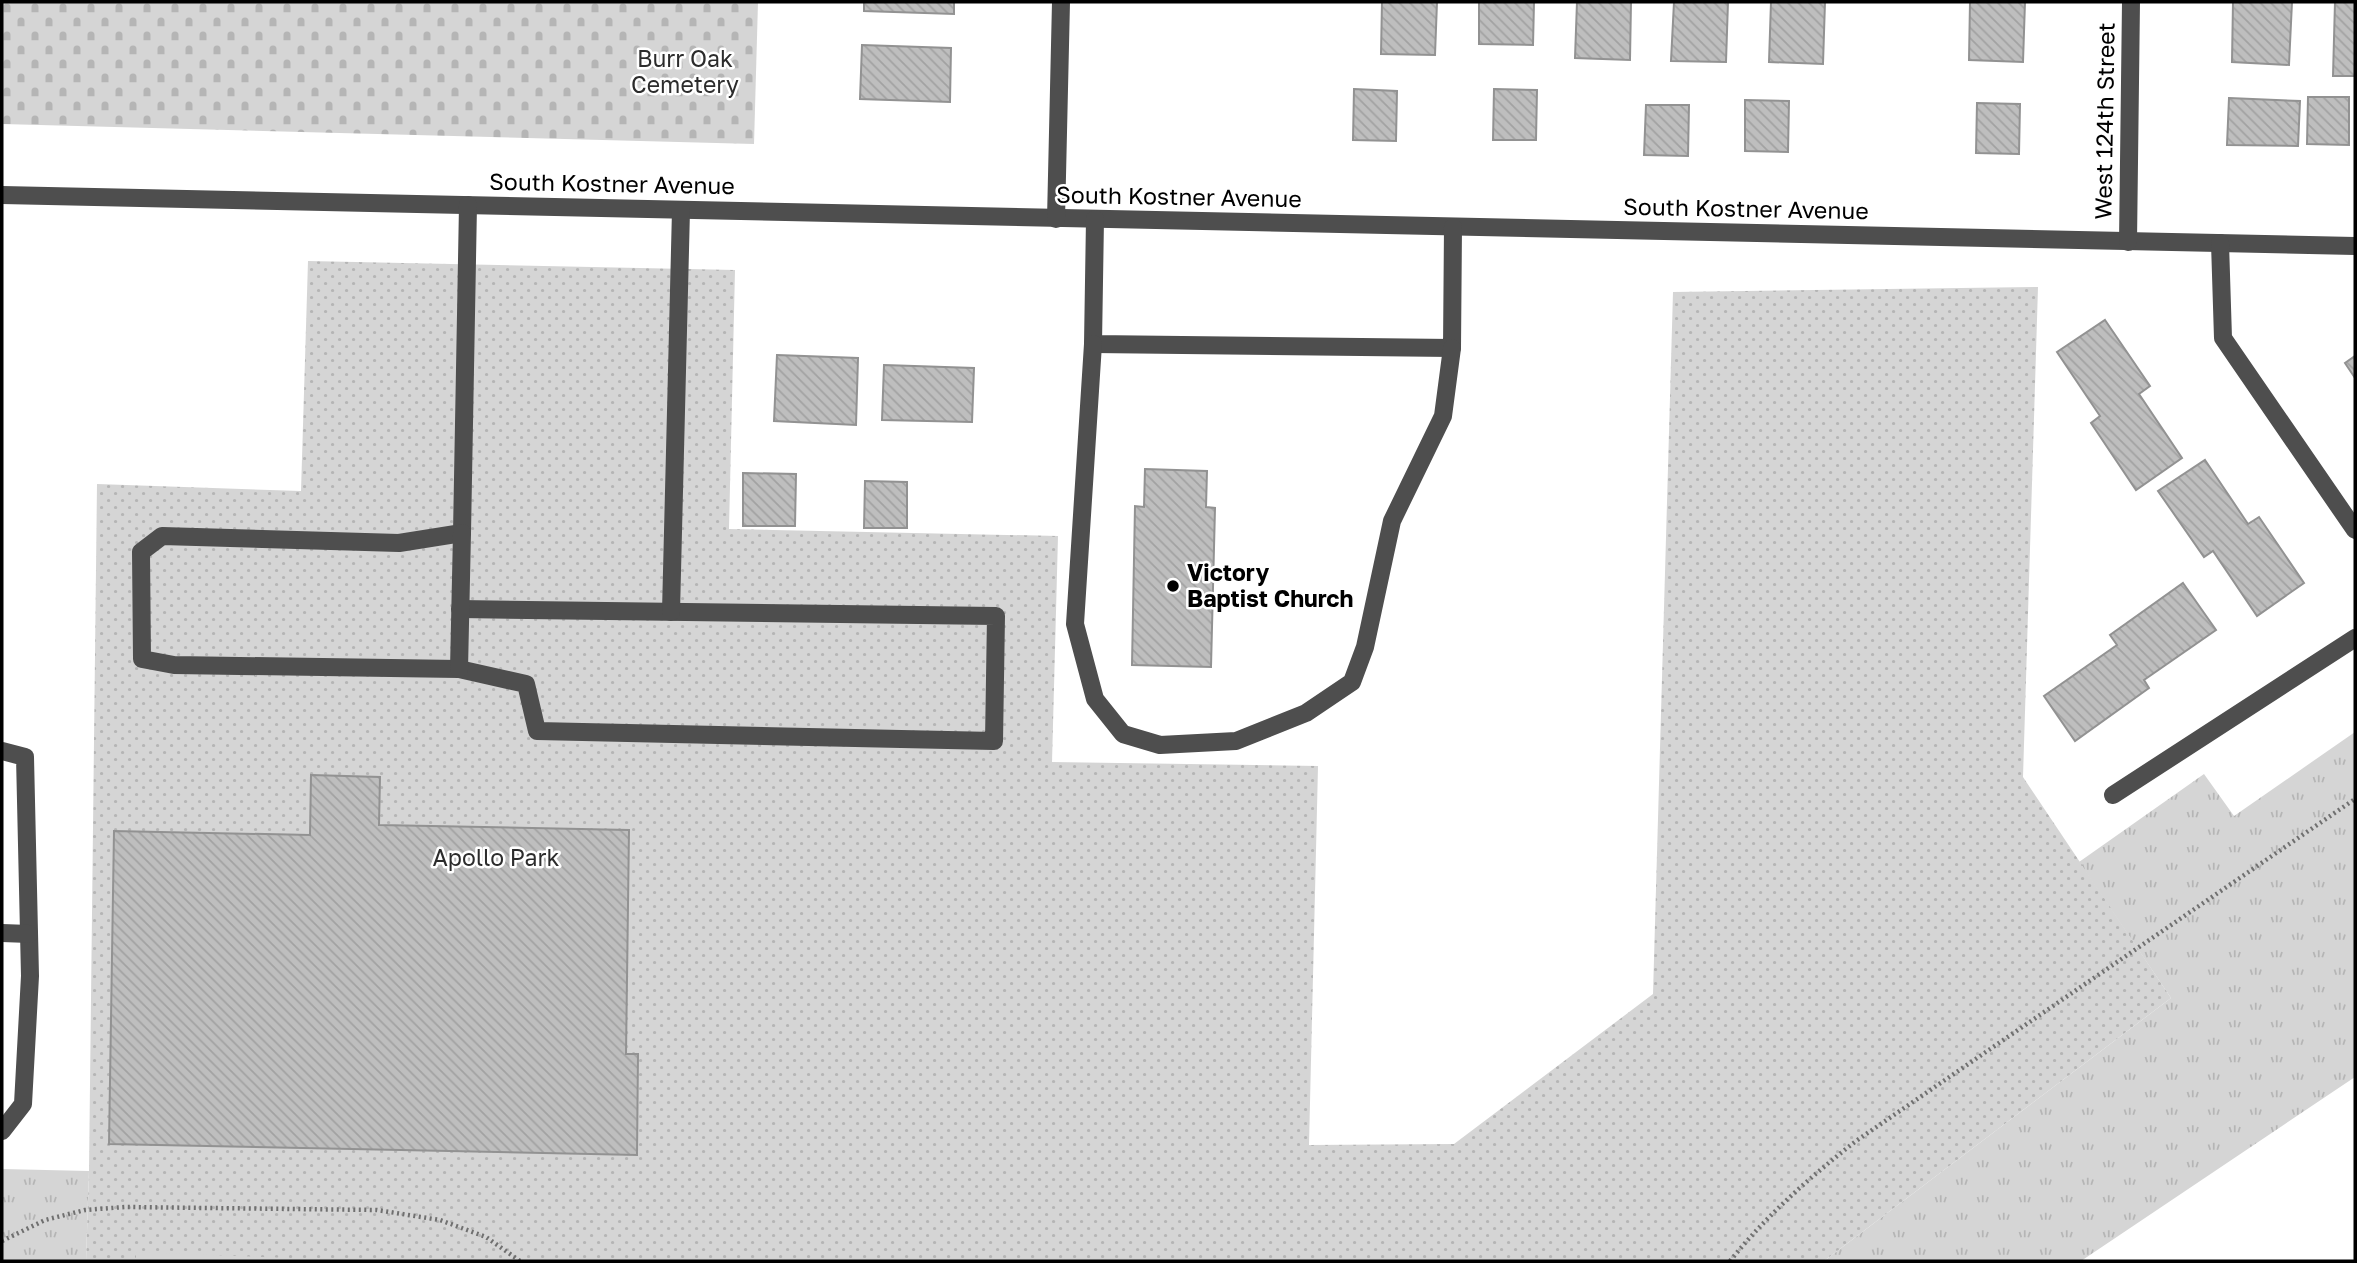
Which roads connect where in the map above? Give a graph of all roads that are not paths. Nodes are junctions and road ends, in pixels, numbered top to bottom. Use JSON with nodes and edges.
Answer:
{"nodes":[{"id":1,"x":1061,"y":2,"type":"edge"},
{"id":2,"x":2131,"y":2,"type":"edge"},
{"id":3,"x":2,"y":195,"type":"edge"},
{"id":4,"x":468,"y":205,"type":"junction"},
{"id":5,"x":681,"y":210,"type":"junction"},
{"id":6,"x":1056,"y":219,"type":"junction"},
{"id":7,"x":1095,"y":219,"type":"junction"},
{"id":8,"x":1453,"y":227,"type":"junction"},
{"id":9,"x":2128,"y":242,"type":"junction"},
{"id":10,"x":2220,"y":243,"type":"junction"},
{"id":11,"x":2355,"y":246,"type":"edge"},
{"id":12,"x":1093,"y":344,"type":"junction"},
{"id":13,"x":1452,"y":348,"type":"junction"},
{"id":14,"x":2355,"y":530,"type":"edge"},
{"id":15,"x":462,"y":533,"type":"junction"},
{"id":16,"x":460,"y":609,"type":"junction"},
{"id":17,"x":671,"y":612,"type":"junction"},
{"id":18,"x":2355,"y":638,"type":"edge"},
{"id":19,"x":459,"y":669,"type":"junction"},
{"id":20,"x":2,"y":751,"type":"edge"},
{"id":21,"x":2113,"y":795,"type":"dead end"},
{"id":22,"x":2,"y":933,"type":"edge"},
{"id":23,"x":29,"y":934,"type":"junction"},
{"id":24,"x":2,"y":1130,"type":"edge"}],
"edges":[{"from":1,"to":6,"type":"street"},
{"from":2,"to":9,"type":"street","name":"West 124th Street"},
{"from":3,"to":4,"type":"street","name":"South Kostner Avenue"},
{"from":4,"to":5,"type":"street","name":"South Kostner Avenue"},
{"from":4,"to":15,"type":"street"},
{"from":5,"to":6,"type":"street","name":"South Kostner Avenue"},
{"from":5,"to":17,"type":"street"},
{"from":6,"to":7,"type":"street","name":"South Kostner Avenue"},
{"from":7,"to":8,"type":"street","name":"South Kostner Avenue"},
{"from":7,"to":12,"type":"street"},
{"from":8,"to":9,"type":"street","name":"South Kostner Avenue"},
{"from":8,"to":13,"type":"street"},
{"from":9,"to":10,"type":"street","name":"South Kostner Avenue"},
{"from":10,"to":11,"type":"street","name":"South Kostner Avenue"},
{"from":10,"to":14,"type":"street"},
{"from":12,"to":13,"type":"street"},
{"from":12,"to":13,"type":"street"},
{"from":15,"to":16,"type":"street"},
{"from":15,"to":19,"type":"street"},
{"from":16,"to":17,"type":"street"},
{"from":16,"to":19,"type":"street"},
{"from":17,"to":19,"type":"street"},
{"from":18,"to":21,"type":"street"},
{"from":20,"to":23,"type":"street"},
{"from":22,"to":23,"type":"street"},
{"from":23,"to":24,"type":"street"}]}
